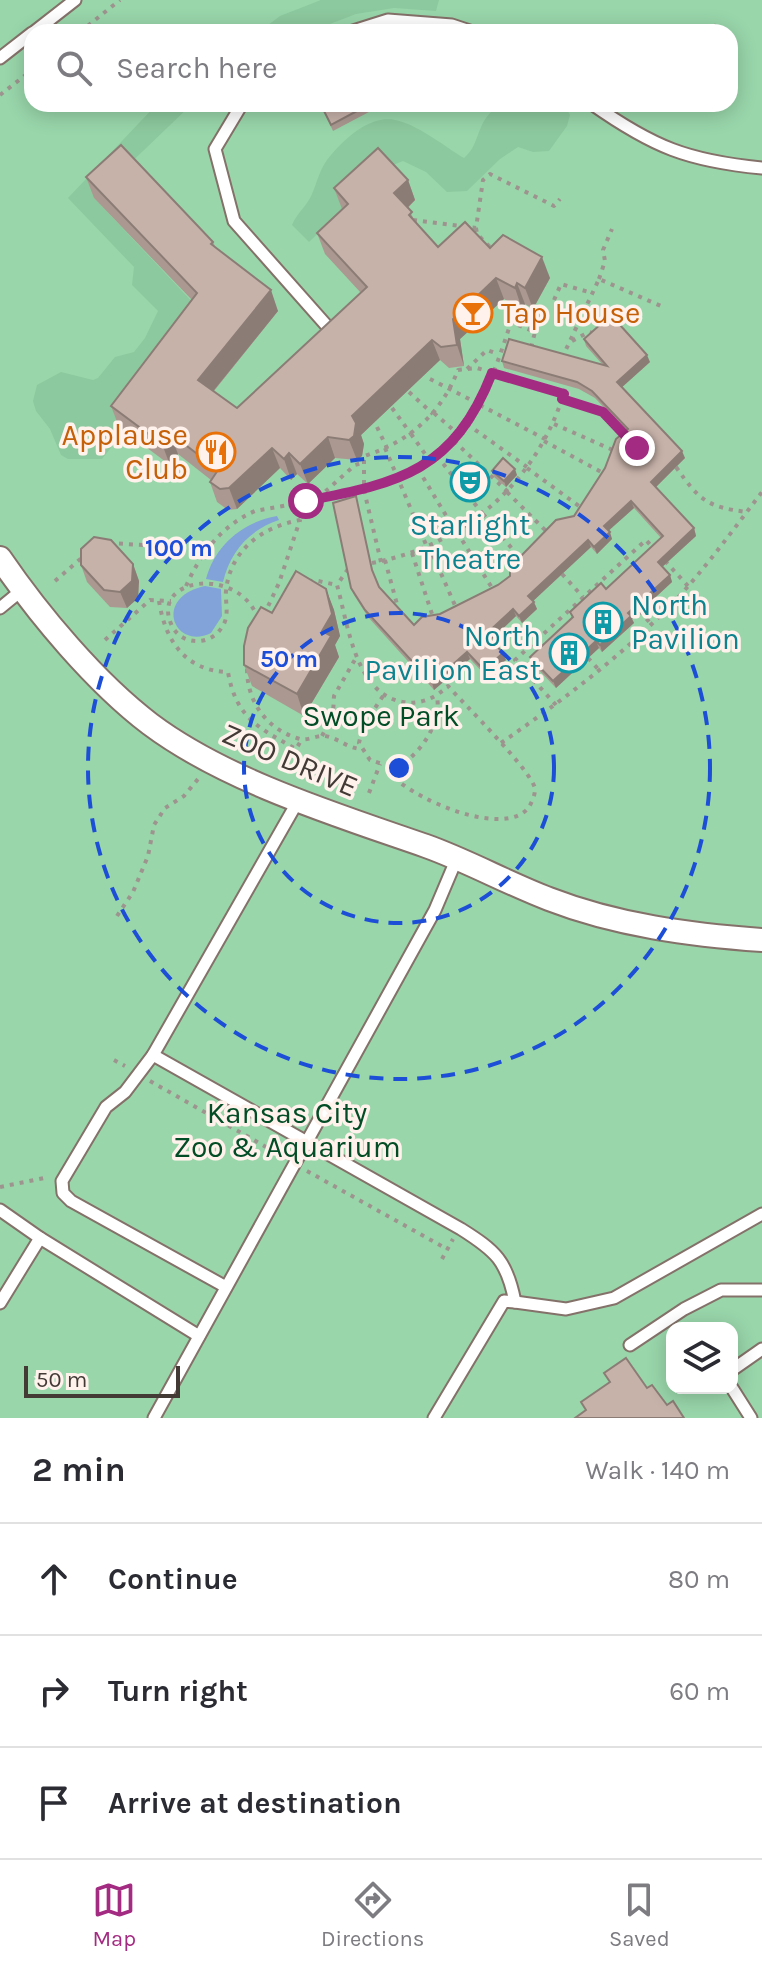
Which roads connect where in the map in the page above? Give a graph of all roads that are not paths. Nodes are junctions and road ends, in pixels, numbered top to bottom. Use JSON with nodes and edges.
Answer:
{"nodes":[{"id":1,"x":75,"y":0,"type":"edge"},
{"id":2,"x":44,"y":24,"type":"edge"},
{"id":3,"x":375,"y":24,"type":"edge"},
{"id":4,"x":439,"y":24,"type":"edge"},
{"id":5,"x":24,"y":40,"type":"edge"},
{"id":6,"x":0,"y":58,"type":"edge"},
{"id":7,"x":237,"y":112,"type":"edge"},
{"id":8,"x":604,"y":112,"type":"edge"},
{"id":9,"x":762,"y":168,"type":"edge"},
{"id":10,"x":335,"y":334,"type":"edge"},
{"id":11,"x":0,"y":558,"type":"edge"},
{"id":12,"x":22,"y":590,"type":"junction"},
{"id":13,"x":0,"y":608,"type":"edge"},
{"id":14,"x":298,"y":801,"type":"junction"},
{"id":15,"x":457,"y":858,"type":"junction"},
{"id":16,"x":762,"y":940,"type":"edge"},
{"id":17,"x":153,"y":1055,"type":"junction"},
{"id":18,"x":306,"y":1142,"type":"junction"},
{"id":19,"x":0,"y":1210,"type":"edge"},
{"id":20,"x":762,"y":1214,"type":"edge"},
{"id":21,"x":40,"y":1238,"type":"junction"},
{"id":22,"x":226,"y":1287,"type":"junction"},
{"id":23,"x":762,"y":1290,"type":"edge"},
{"id":24,"x":515,"y":1302,"type":"junction"},
{"id":25,"x":0,"y":1303,"type":"edge"},
{"id":26,"x":199,"y":1336,"type":"junction"},
{"id":27,"x":630,"y":1345,"type":"dead end"},
{"id":28,"x":762,"y":1349,"type":"edge"},
{"id":29,"x":738,"y":1366,"type":"edge"},
{"id":30,"x":736,"y":1394,"type":"edge"},
{"id":31,"x":154,"y":1418,"type":"edge"},
{"id":32,"x":434,"y":1418,"type":"edge"},
{"id":33,"x":751,"y":1418,"type":"edge"}],
"edges":[{"from":1,"to":2,"type":"lane"},
{"from":3,"to":4,"type":"lane"},
{"from":5,"to":6,"type":"lane"},
{"from":7,"to":10,"type":"lane"},
{"from":8,"to":9,"type":"lane"},
{"from":11,"to":12,"type":"street","name":"ZOO DRIVE"},
{"from":12,"to":13,"type":"lane"},
{"from":12,"to":14,"type":"street","name":"ZOO DRIVE"},
{"from":14,"to":15,"type":"street","name":"ZOO DRIVE"},
{"from":14,"to":17,"type":"lane"},
{"from":15,"to":16,"type":"street","name":"ZOO DRIVE"},
{"from":15,"to":18,"type":"lane"},
{"from":17,"to":18,"type":"lane"},
{"from":17,"to":22,"type":"lane"},
{"from":18,"to":22,"type":"lane"},
{"from":18,"to":24,"type":"lane"},
{"from":19,"to":21,"type":"lane"},
{"from":20,"to":24,"type":"lane"},
{"from":21,"to":25,"type":"lane"},
{"from":21,"to":26,"type":"lane"},
{"from":22,"to":26,"type":"lane"},
{"from":23,"to":27,"type":"lane"},
{"from":24,"to":32,"type":"lane"},
{"from":26,"to":31,"type":"lane"},
{"from":28,"to":29,"type":"lane"},
{"from":30,"to":33,"type":"lane"}]}
